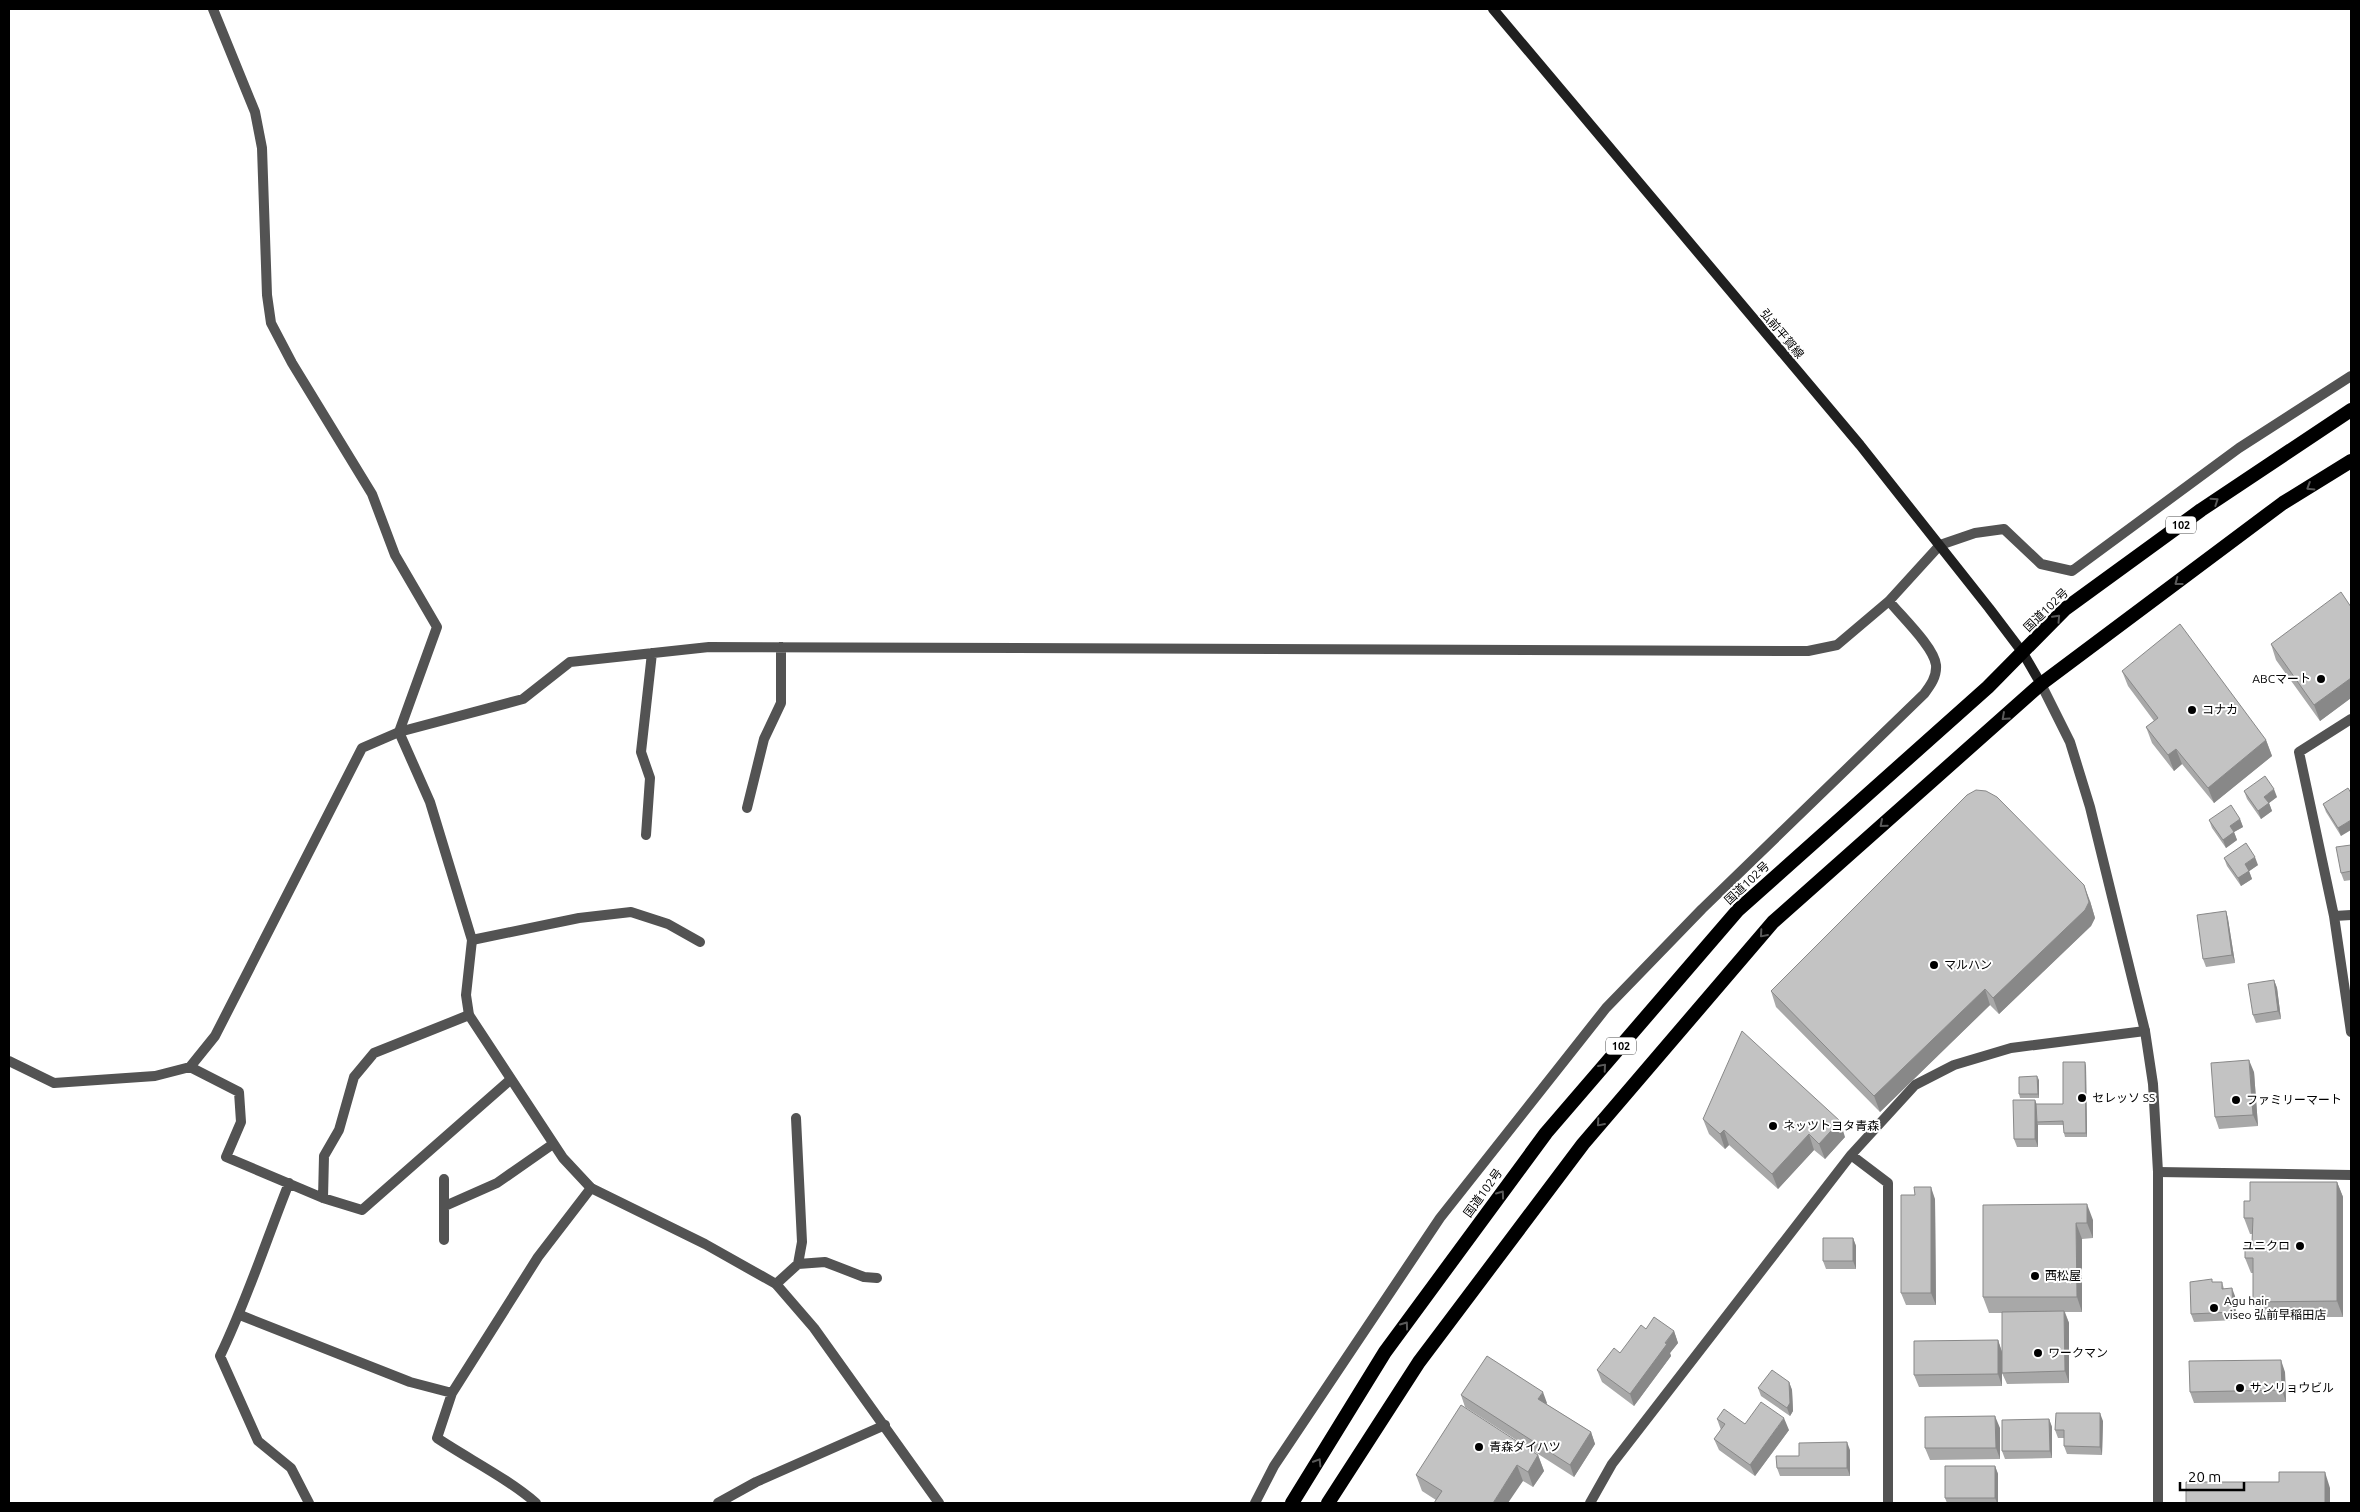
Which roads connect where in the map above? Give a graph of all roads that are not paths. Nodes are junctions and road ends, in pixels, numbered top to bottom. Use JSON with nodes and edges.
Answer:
{"nodes":[{"id":1,"x":213,"y":9,"type":"edge"},
{"id":2,"x":1492,"y":9,"type":"edge"},
{"id":3,"x":2351,"y":376,"type":"edge"},
{"id":4,"x":2351,"y":410,"type":"edge"},
{"id":5,"x":2351,"y":461,"type":"edge"},
{"id":6,"x":1940,"y":545,"type":"junction"},
{"id":7,"x":1889,"y":601,"type":"junction"},
{"id":8,"x":781,"y":647,"type":"junction"},
{"id":9,"x":652,"y":653,"type":"junction"},
{"id":10,"x":2023,"y":653,"type":"junction"},
{"id":11,"x":2041,"y":684,"type":"junction"},
{"id":12,"x":2351,"y":719,"type":"edge"},
{"id":13,"x":398,"y":732,"type":"junction"},
{"id":14,"x":747,"y":808,"type":"dead end"},
{"id":15,"x":646,"y":835,"type":"dead end"},
{"id":16,"x":2334,"y":916,"type":"junction"},
{"id":17,"x":2351,"y":916,"type":"edge"},
{"id":18,"x":472,"y":940,"type":"junction"},
{"id":19,"x":700,"y":942,"type":"dead end"},
{"id":20,"x":469,"y":1015,"type":"junction"},
{"id":21,"x":2145,"y":1031,"type":"junction"},
{"id":22,"x":2351,"y":1032,"type":"edge"},
{"id":23,"x":9,"y":1061,"type":"edge"},
{"id":24,"x":190,"y":1067,"type":"junction"},
{"id":25,"x":510,"y":1080,"type":"junction"},
{"id":26,"x":796,"y":1118,"type":"dead end"},
{"id":27,"x":553,"y":1144,"type":"junction"},
{"id":28,"x":1851,"y":1155,"type":"junction"},
{"id":29,"x":2158,"y":1172,"type":"junction"},
{"id":30,"x":2351,"y":1175,"type":"edge"},
{"id":31,"x":444,"y":1179,"type":"dead end"},
{"id":32,"x":289,"y":1183,"type":"junction"},
{"id":33,"x":591,"y":1188,"type":"junction"},
{"id":34,"x":323,"y":1198,"type":"junction"},
{"id":35,"x":445,"y":1206,"type":"junction"},
{"id":36,"x":444,"y":1240,"type":"dead end"},
{"id":37,"x":798,"y":1264,"type":"junction"},
{"id":38,"x":877,"y":1278,"type":"dead end"},
{"id":39,"x":776,"y":1284,"type":"junction"},
{"id":40,"x":240,"y":1315,"type":"junction"},
{"id":41,"x":452,"y":1393,"type":"junction"},
{"id":42,"x":885,"y":1425,"type":"junction"},
{"id":43,"x":309,"y":1503,"type":"edge"},
{"id":44,"x":536,"y":1503,"type":"edge"},
{"id":45,"x":718,"y":1503,"type":"edge"},
{"id":46,"x":939,"y":1503,"type":"edge"},
{"id":47,"x":1255,"y":1503,"type":"edge"},
{"id":48,"x":1292,"y":1503,"type":"edge"},
{"id":49,"x":1328,"y":1503,"type":"edge"},
{"id":50,"x":1590,"y":1503,"type":"edge"},
{"id":51,"x":1888,"y":1503,"type":"edge"},
{"id":52,"x":2158,"y":1503,"type":"edge"}],
"edges":[{"from":1,"to":13,"type":"street"},
{"from":2,"to":6,"type":"main road","name":"弘前平賀線"},
{"from":3,"to":6,"type":"street"},
{"from":10,"to":4,"type":"highway","name":"国道102号","number":"102","one_way":true},
{"from":5,"to":11,"type":"highway","number":"102","one_way":true},
{"from":6,"to":7,"type":"street"},
{"from":6,"to":10,"type":"main road","name":"弘前平賀線"},
{"from":7,"to":8,"type":"street"},
{"from":7,"to":47,"type":"street"},
{"from":8,"to":9,"type":"street"},
{"from":8,"to":14,"type":"street"},
{"from":9,"to":13,"type":"street"},
{"from":9,"to":15,"type":"street"},
{"from":10,"to":11,"type":"main road","name":"弘前平賀線"},
{"from":48,"to":10,"type":"highway","name":"国道102号","number":"102","one_way":true},
{"from":11,"to":21,"type":"street"},
{"from":11,"to":49,"type":"highway","number":"102","one_way":true},
{"from":12,"to":16,"type":"street"},
{"from":13,"to":18,"type":"street"},
{"from":13,"to":24,"type":"street"},
{"from":16,"to":17,"type":"street"},
{"from":16,"to":22,"type":"street"},
{"from":18,"to":19,"type":"street"},
{"from":18,"to":20,"type":"street"},
{"from":20,"to":25,"type":"street"},
{"from":20,"to":34,"type":"street"},
{"from":21,"to":28,"type":"street"},
{"from":21,"to":29,"type":"street"},
{"from":23,"to":24,"type":"street"},
{"from":24,"to":32,"type":"street"},
{"from":25,"to":27,"type":"street"},
{"from":25,"to":34,"type":"street"},
{"from":26,"to":37,"type":"street"},
{"from":27,"to":33,"type":"street"},
{"from":27,"to":35,"type":"street"},
{"from":28,"to":50,"type":"street"},
{"from":28,"to":51,"type":"street"},
{"from":29,"to":30,"type":"street"},
{"from":29,"to":52,"type":"street"},
{"from":31,"to":35,"type":"street"},
{"from":32,"to":34,"type":"street"},
{"from":32,"to":40,"type":"street"},
{"from":33,"to":39,"type":"street"},
{"from":33,"to":41,"type":"street"},
{"from":35,"to":36,"type":"street"},
{"from":37,"to":38,"type":"street"},
{"from":37,"to":39,"type":"street"},
{"from":39,"to":42,"type":"street"},
{"from":40,"to":41,"type":"street"},
{"from":40,"to":43,"type":"street"},
{"from":41,"to":44,"type":"street"},
{"from":42,"to":45,"type":"street"},
{"from":42,"to":46,"type":"street"}]}
